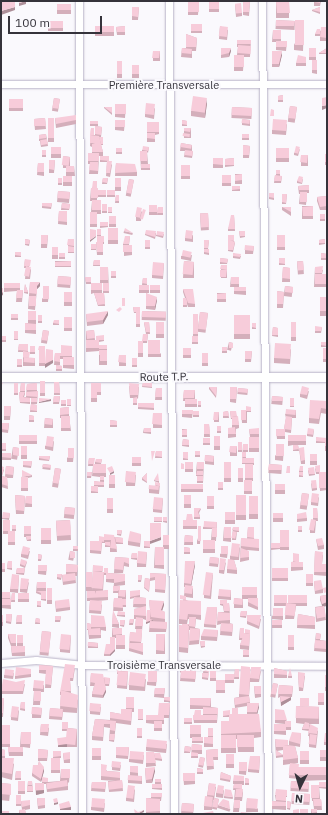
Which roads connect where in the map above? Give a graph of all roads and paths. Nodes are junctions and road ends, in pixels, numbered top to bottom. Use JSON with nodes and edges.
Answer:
{"nodes":[{"id":1,"x":79,"y":1,"type":"edge"},
{"id":2,"x":169,"y":1,"type":"edge"},
{"id":3,"x":262,"y":1,"type":"edge"},
{"id":4,"x":1,"y":84,"type":"edge"},
{"id":5,"x":327,"y":84,"type":"edge"},
{"id":6,"x":169,"y":85,"type":"junction"},
{"id":7,"x":263,"y":85,"type":"junction"},
{"id":8,"x":79,"y":86,"type":"junction"},
{"id":9,"x":265,"y":376,"type":"junction"},
{"id":10,"x":1,"y":377,"type":"edge"},
{"id":11,"x":171,"y":377,"type":"junction"},
{"id":12,"x":327,"y":377,"type":"edge"},
{"id":13,"x":79,"y":378,"type":"junction"},
{"id":14,"x":1,"y":663,"type":"edge"},
{"id":15,"x":173,"y":664,"type":"junction"},
{"id":16,"x":84,"y":665,"type":"junction"},
{"id":17,"x":267,"y":665,"type":"junction"},
{"id":18,"x":327,"y":666,"type":"edge"},
{"id":19,"x":82,"y":814,"type":"edge"},
{"id":20,"x":174,"y":814,"type":"edge"},
{"id":21,"x":268,"y":814,"type":"edge"}],
"edges":[{"from":1,"to":8,"type":"street"},
{"from":2,"to":6,"type":"street"},
{"from":3,"to":7,"type":"street"},
{"from":4,"to":8,"type":"street","name":"Première Transversale"},
{"from":5,"to":7,"type":"street","name":"Première Transversale"},
{"from":6,"to":7,"type":"street","name":"Première Transversale"},
{"from":6,"to":8,"type":"street","name":"Première Transversale"},
{"from":6,"to":11,"type":"street"},
{"from":7,"to":9,"type":"street"},
{"from":8,"to":13,"type":"street"},
{"from":9,"to":11,"type":"street","name":"Route T.P."},
{"from":9,"to":12,"type":"street","name":"Route T.P."},
{"from":9,"to":17,"type":"street"},
{"from":10,"to":13,"type":"street","name":"Route T.P."},
{"from":11,"to":13,"type":"street","name":"Route T.P."},
{"from":11,"to":15,"type":"street"},
{"from":13,"to":16,"type":"street"},
{"from":14,"to":16,"type":"street","name":"Troisième Transversale"},
{"from":15,"to":16,"type":"street","name":"Troisième Transversale"},
{"from":15,"to":17,"type":"street","name":"Troisième Transversale"},
{"from":15,"to":20,"type":"street"},
{"from":16,"to":19,"type":"street"},
{"from":17,"to":18,"type":"street","name":"Troisième Transversale"},
{"from":17,"to":21,"type":"street"}]}
